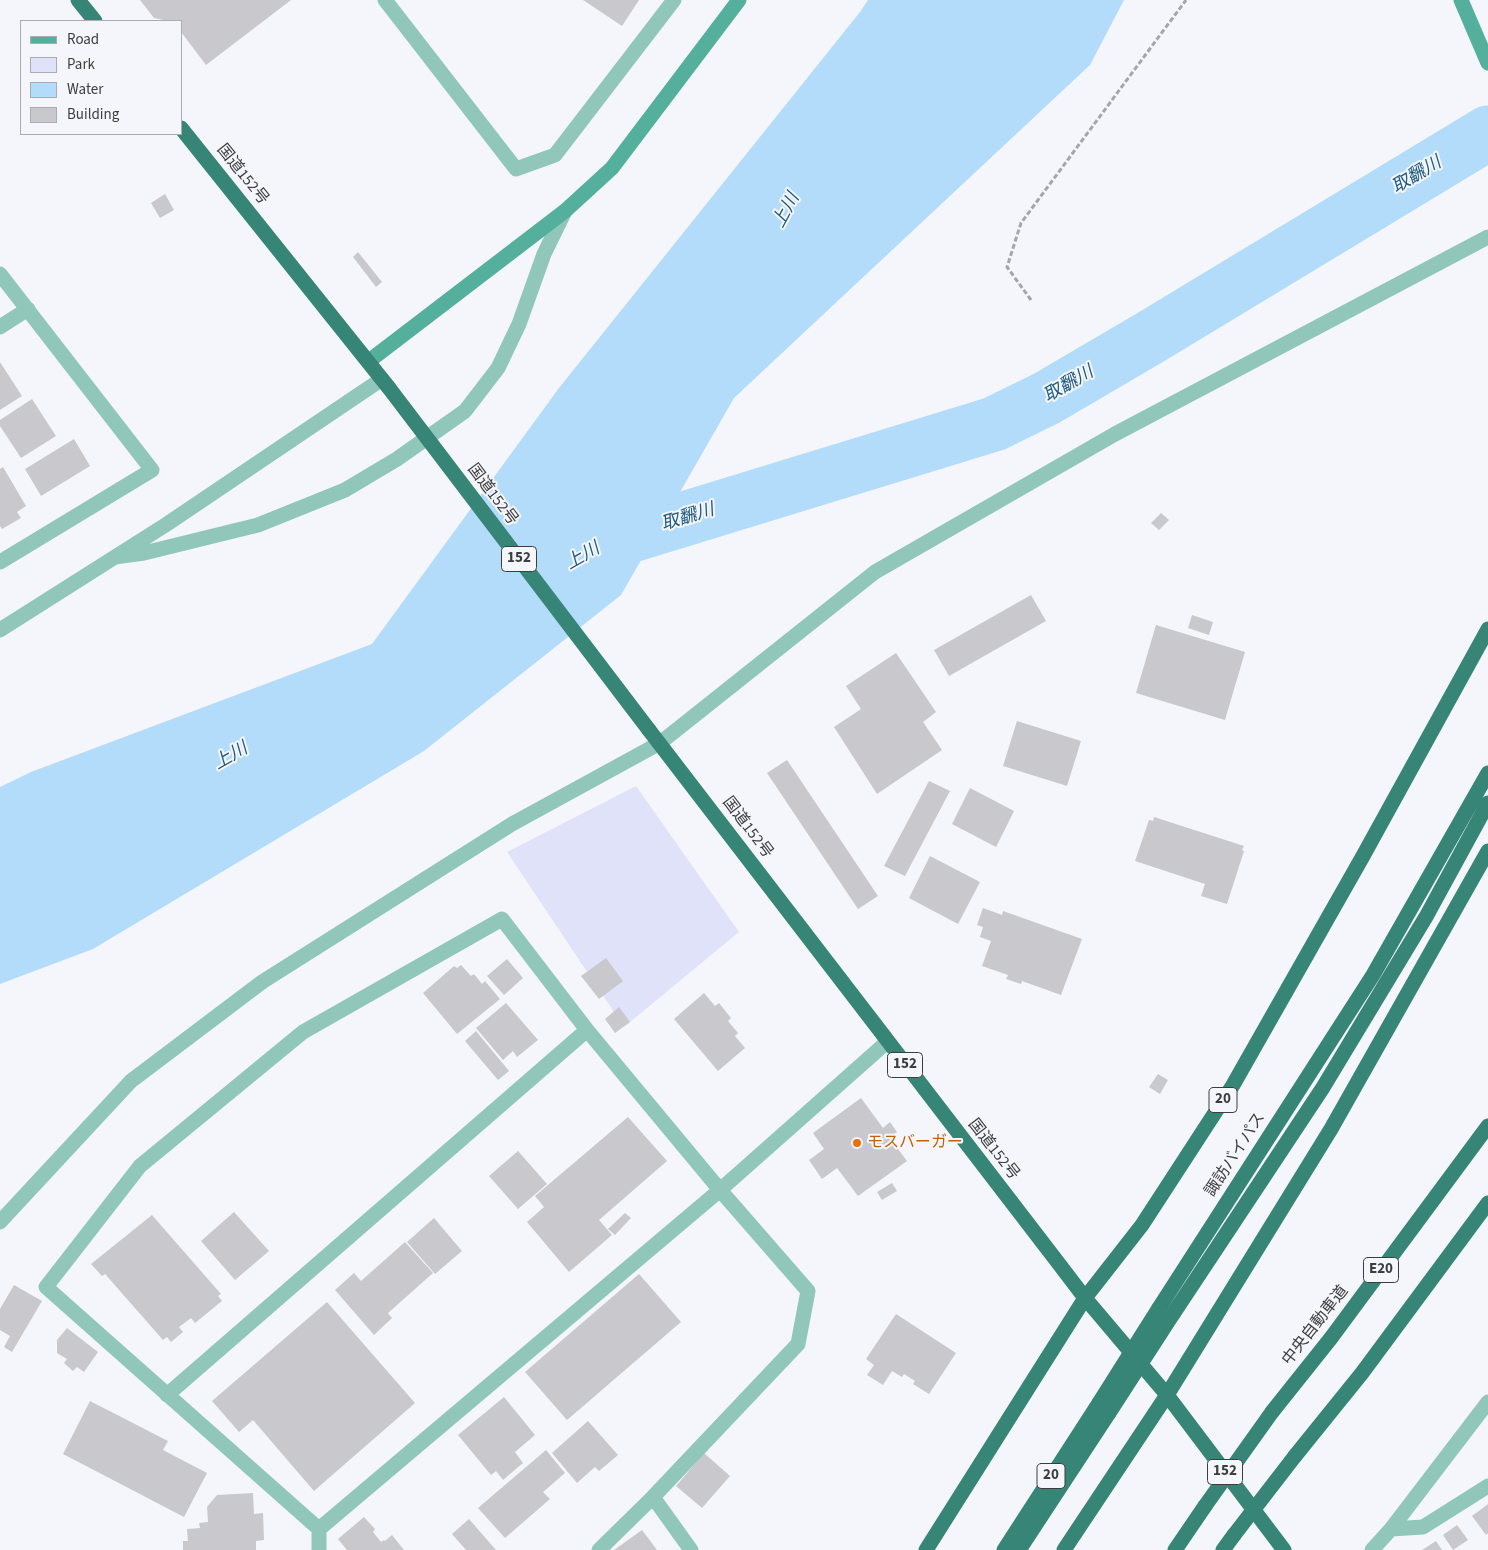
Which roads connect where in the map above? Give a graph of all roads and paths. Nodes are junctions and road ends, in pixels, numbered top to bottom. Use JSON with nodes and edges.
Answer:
{"nodes":[{"id":1,"x":78,"y":0,"type":"edge"},
{"id":2,"x":385,"y":0,"type":"edge"},
{"id":3,"x":674,"y":0,"type":"edge"},
{"id":4,"x":739,"y":0,"type":"edge"},
{"id":5,"x":1186,"y":0,"type":"edge"},
{"id":6,"x":1464,"y":4,"type":"edge"},
{"id":7,"x":94,"y":20,"type":"edge"},
{"id":8,"x":1488,"y":63,"type":"edge"},
{"id":9,"x":182,"y":129,"type":"edge"},
{"id":10,"x":565,"y":211,"type":"junction"},
{"id":11,"x":1488,"y":237,"type":"edge"},
{"id":12,"x":0,"y":274,"type":"edge"},
{"id":13,"x":1031,"y":300,"type":"dead end"},
{"id":14,"x":28,"y":309,"type":"junction"},
{"id":15,"x":0,"y":327,"type":"edge"},
{"id":16,"x":369,"y":361,"type":"junction"},
{"id":17,"x":386,"y":384,"type":"junction"},
{"id":18,"x":115,"y":557,"type":"junction"},
{"id":19,"x":0,"y":562,"type":"edge"},
{"id":20,"x":1488,"y":629,"type":"edge"},
{"id":21,"x":0,"y":630,"type":"edge"},
{"id":22,"x":660,"y":743,"type":"junction"},
{"id":23,"x":1488,"y":773,"type":"edge"},
{"id":24,"x":1488,"y":803,"type":"edge"},
{"id":25,"x":1488,"y":851,"type":"edge"},
{"id":26,"x":587,"y":1030,"type":"junction"},
{"id":27,"x":888,"y":1042,"type":"junction"},
{"id":28,"x":1488,"y":1126,"type":"edge"},
{"id":29,"x":720,"y":1190,"type":"junction"},
{"id":30,"x":1488,"y":1203,"type":"edge"},
{"id":31,"x":0,"y":1222,"type":"edge"},
{"id":32,"x":1086,"y":1298,"type":"junction"},
{"id":33,"x":167,"y":1395,"type":"junction"},
{"id":34,"x":1167,"y":1395,"type":"junction"},
{"id":35,"x":1488,"y":1402,"type":"edge"},
{"id":36,"x":1104,"y":1408,"type":"junction"},
{"id":37,"x":1488,"y":1486,"type":"edge"},
{"id":38,"x":653,"y":1497,"type":"junction"},
{"id":39,"x":319,"y":1529,"type":"junction"},
{"id":40,"x":1391,"y":1529,"type":"junction"},
{"id":41,"x":319,"y":1550,"type":"edge"},
{"id":42,"x":600,"y":1550,"type":"edge"},
{"id":43,"x":691,"y":1550,"type":"edge"},
{"id":44,"x":926,"y":1550,"type":"edge"},
{"id":45,"x":1004,"y":1550,"type":"edge"},
{"id":46,"x":1020,"y":1550,"type":"edge"},
{"id":47,"x":1064,"y":1550,"type":"edge"},
{"id":48,"x":1175,"y":1550,"type":"edge"},
{"id":49,"x":1223,"y":1550,"type":"edge"},
{"id":50,"x":1284,"y":1550,"type":"edge"},
{"id":51,"x":1372,"y":1550,"type":"edge"}],
"edges":[{"from":1,"to":7,"type":"highway"},
{"from":2,"to":3,"type":"street"},
{"from":4,"to":10,"type":"street"},
{"from":5,"to":13,"type":"path"},
{"from":6,"to":8,"type":"street"},
{"from":9,"to":16,"type":"highway","name":"国道152号","number":"152"},
{"from":10,"to":16,"type":"street"},
{"from":10,"to":18,"type":"street"},
{"from":11,"to":22,"type":"street"},
{"from":12,"to":14,"type":"street"},
{"from":14,"to":15,"type":"street"},
{"from":14,"to":19,"type":"street"},
{"from":16,"to":17,"type":"highway","name":"国道152号","number":"152"},
{"from":17,"to":18,"type":"street"},
{"from":17,"to":22,"type":"highway","name":"国道152号","number":"152","bridge":true},
{"from":18,"to":21,"type":"street"},
{"from":20,"to":32,"type":"highway","number":"20"},
{"from":22,"to":27,"type":"highway","name":"国道152号","number":"152"},
{"from":22,"to":31,"type":"street"},
{"from":23,"to":36,"type":"highway","name":"諏訪バイパス","number":"20","bridge":true},
{"from":24,"to":36,"type":"highway","name":"諏訪バイパス","number":"20","bridge":true},
{"from":25,"to":34,"type":"highway"},
{"from":26,"to":29,"type":"street"},
{"from":26,"to":33,"type":"street"},
{"from":26,"to":33,"type":"street"},
{"from":27,"to":29,"type":"street"},
{"from":27,"to":32,"type":"highway","name":"国道152号","number":"152"},
{"from":28,"to":48,"type":"highway","name":"中央自動車道","number":"E20","bridge":true},
{"from":29,"to":38,"type":"street"},
{"from":29,"to":39,"type":"street"},
{"from":30,"to":49,"type":"highway","bridge":true},
{"from":32,"to":34,"type":"highway","name":"国道152号","number":"152"},
{"from":32,"to":44,"type":"highway","number":"20"},
{"from":33,"to":39,"type":"street"},
{"from":34,"to":47,"type":"highway"},
{"from":34,"to":50,"type":"highway","name":"国道152号","number":"152"},
{"from":35,"to":40,"type":"street"},
{"from":36,"to":45,"type":"highway","name":"諏訪バイパス","number":"20"},
{"from":36,"to":46,"type":"highway","name":"諏訪バイパス","number":"20"},
{"from":37,"to":40,"type":"street"},
{"from":38,"to":42,"type":"street"},
{"from":38,"to":43,"type":"street"},
{"from":39,"to":41,"type":"street"},
{"from":40,"to":51,"type":"street"}]}
